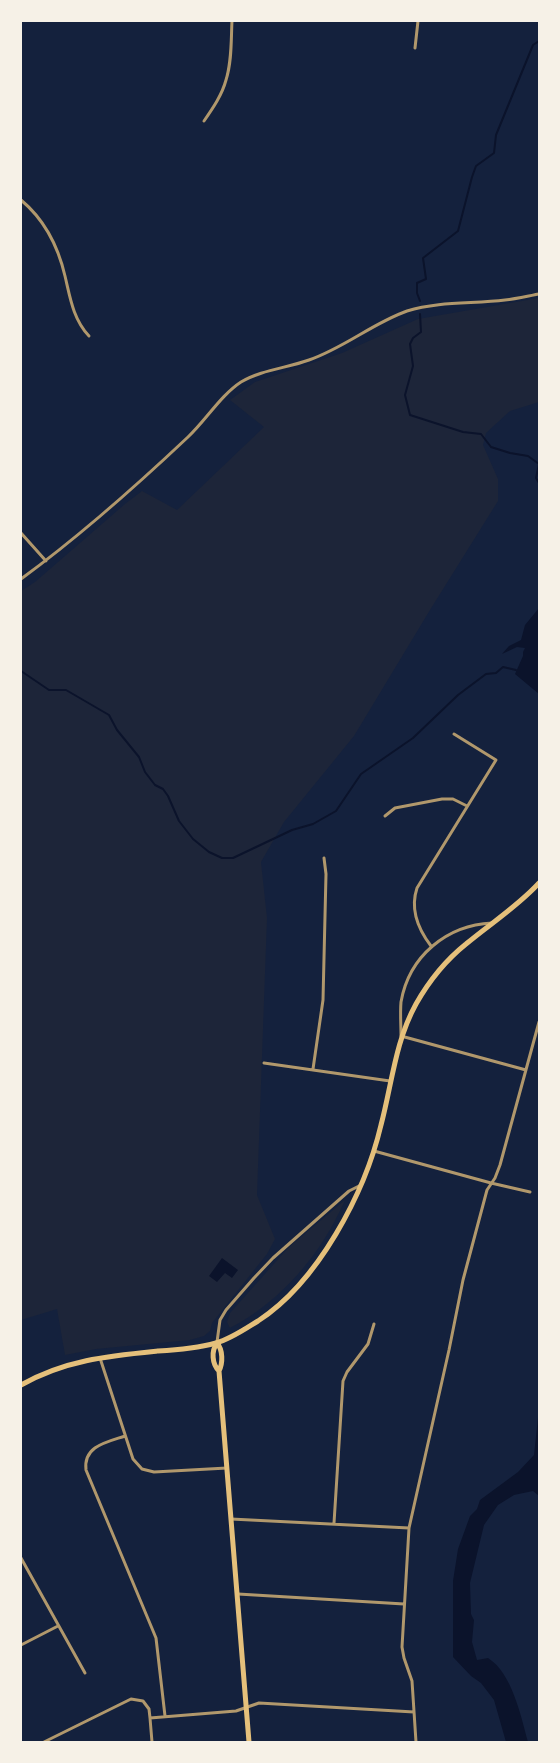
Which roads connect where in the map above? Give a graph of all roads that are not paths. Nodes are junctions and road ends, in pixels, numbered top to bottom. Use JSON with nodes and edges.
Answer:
{"nodes":[{"id":1,"x":232,"y":21,"type":"edge"},
{"id":2,"x":418,"y":21,"type":"edge"},
{"id":3,"x":416,"y":48,"type":"dead end"},
{"id":4,"x":204,"y":121,"type":"dead end"},
{"id":5,"x":21,"y":200,"type":"edge"},
{"id":6,"x":539,"y":294,"type":"edge"},
{"id":7,"x":89,"y":336,"type":"dead end"},
{"id":8,"x":21,"y":533,"type":"edge"},
{"id":9,"x":46,"y":561,"type":"junction"},
{"id":10,"x":21,"y":579,"type":"edge"},
{"id":11,"x":454,"y":734,"type":"dead end"},
{"id":12,"x":467,"y":806,"type":"junction"},
{"id":13,"x":385,"y":816,"type":"dead end"},
{"id":14,"x":324,"y":858,"type":"dead end"},
{"id":15,"x":539,"y":883,"type":"edge"},
{"id":16,"x":493,"y":923,"type":"junction"},
{"id":17,"x":431,"y":946,"type":"junction"},
{"id":18,"x":539,"y":1022,"type":"edge"},
{"id":19,"x":401,"y":1036,"type":"junction"},
{"id":20,"x":264,"y":1063,"type":"dead end"},
{"id":21,"x":313,"y":1069,"type":"junction"},
{"id":22,"x":526,"y":1070,"type":"junction"},
{"id":23,"x":390,"y":1081,"type":"junction"},
{"id":24,"x":374,"y":1151,"type":"junction"},
{"id":25,"x":491,"y":1183,"type":"junction"},
{"id":26,"x":361,"y":1185,"type":"junction"},
{"id":27,"x":530,"y":1192,"type":"dead end"},
{"id":28,"x":374,"y":1324,"type":"dead end"},
{"id":29,"x":217,"y":1343,"type":"junction"},
{"id":30,"x":100,"y":1357,"type":"junction"},
{"id":31,"x":21,"y":1385,"type":"edge"},
{"id":32,"x":125,"y":1436,"type":"junction"},
{"id":33,"x":227,"y":1468,"type":"junction"},
{"id":34,"x":231,"y":1519,"type":"junction"},
{"id":35,"x":334,"y":1523,"type":"junction"},
{"id":36,"x":409,"y":1528,"type":"junction"},
{"id":37,"x":21,"y":1558,"type":"edge"},
{"id":38,"x":237,"y":1594,"type":"junction"},
{"id":39,"x":404,"y":1604,"type":"junction"},
{"id":40,"x":58,"y":1626,"type":"junction"},
{"id":41,"x":21,"y":1645,"type":"edge"},
{"id":42,"x":85,"y":1673,"type":"dead end"},
{"id":43,"x":246,"y":1707,"type":"junction"},
{"id":44,"x":414,"y":1712,"type":"junction"},
{"id":45,"x":165,"y":1716,"type":"junction"},
{"id":46,"x":150,"y":1718,"type":"junction"},
{"id":47,"x":44,"y":1742,"type":"edge"},
{"id":48,"x":152,"y":1742,"type":"edge"},
{"id":49,"x":248,"y":1742,"type":"edge"},
{"id":50,"x":416,"y":1742,"type":"edge"}],
"edges":[{"from":1,"to":4,"type":"street"},
{"from":2,"to":3,"type":"street"},
{"from":5,"to":7,"type":"street"},
{"from":6,"to":9,"type":"street"},
{"from":8,"to":9,"type":"street"},
{"from":9,"to":10,"type":"street"},
{"from":11,"to":12,"type":"street"},
{"from":12,"to":13,"type":"street"},
{"from":12,"to":17,"type":"street"},
{"from":14,"to":21,"type":"street"},
{"from":15,"to":16,"type":"main road"},
{"from":16,"to":17,"type":"street"},
{"from":16,"to":19,"type":"main road"},
{"from":17,"to":19,"type":"street"},
{"from":18,"to":22,"type":"street"},
{"from":19,"to":22,"type":"street"},
{"from":19,"to":23,"type":"main road"},
{"from":20,"to":21,"type":"street"},
{"from":21,"to":23,"type":"street"},
{"from":22,"to":25,"type":"street"},
{"from":23,"to":24,"type":"main road"},
{"from":24,"to":25,"type":"street"},
{"from":24,"to":26,"type":"main road"},
{"from":25,"to":27,"type":"street"},
{"from":25,"to":36,"type":"street"},
{"from":26,"to":29,"type":"main road"},
{"from":26,"to":29,"type":"street"},
{"from":28,"to":35,"type":"street"},
{"from":29,"to":30,"type":"main road"},
{"from":29,"to":33,"type":"main road"},
{"from":30,"to":31,"type":"main road"},
{"from":30,"to":32,"type":"street"},
{"from":32,"to":33,"type":"street"},
{"from":32,"to":45,"type":"street"},
{"from":33,"to":34,"type":"main road"},
{"from":34,"to":35,"type":"street"},
{"from":34,"to":38,"type":"main road"},
{"from":35,"to":36,"type":"street"},
{"from":36,"to":39,"type":"street"},
{"from":37,"to":40,"type":"street"},
{"from":38,"to":39,"type":"street"},
{"from":38,"to":43,"type":"main road"},
{"from":39,"to":44,"type":"street"},
{"from":40,"to":41,"type":"street"},
{"from":40,"to":42,"type":"street"},
{"from":43,"to":44,"type":"street"},
{"from":43,"to":45,"type":"street"},
{"from":43,"to":49,"type":"main road"},
{"from":44,"to":50,"type":"street"},
{"from":45,"to":46,"type":"street"},
{"from":46,"to":47,"type":"street"},
{"from":46,"to":48,"type":"street"}]}
